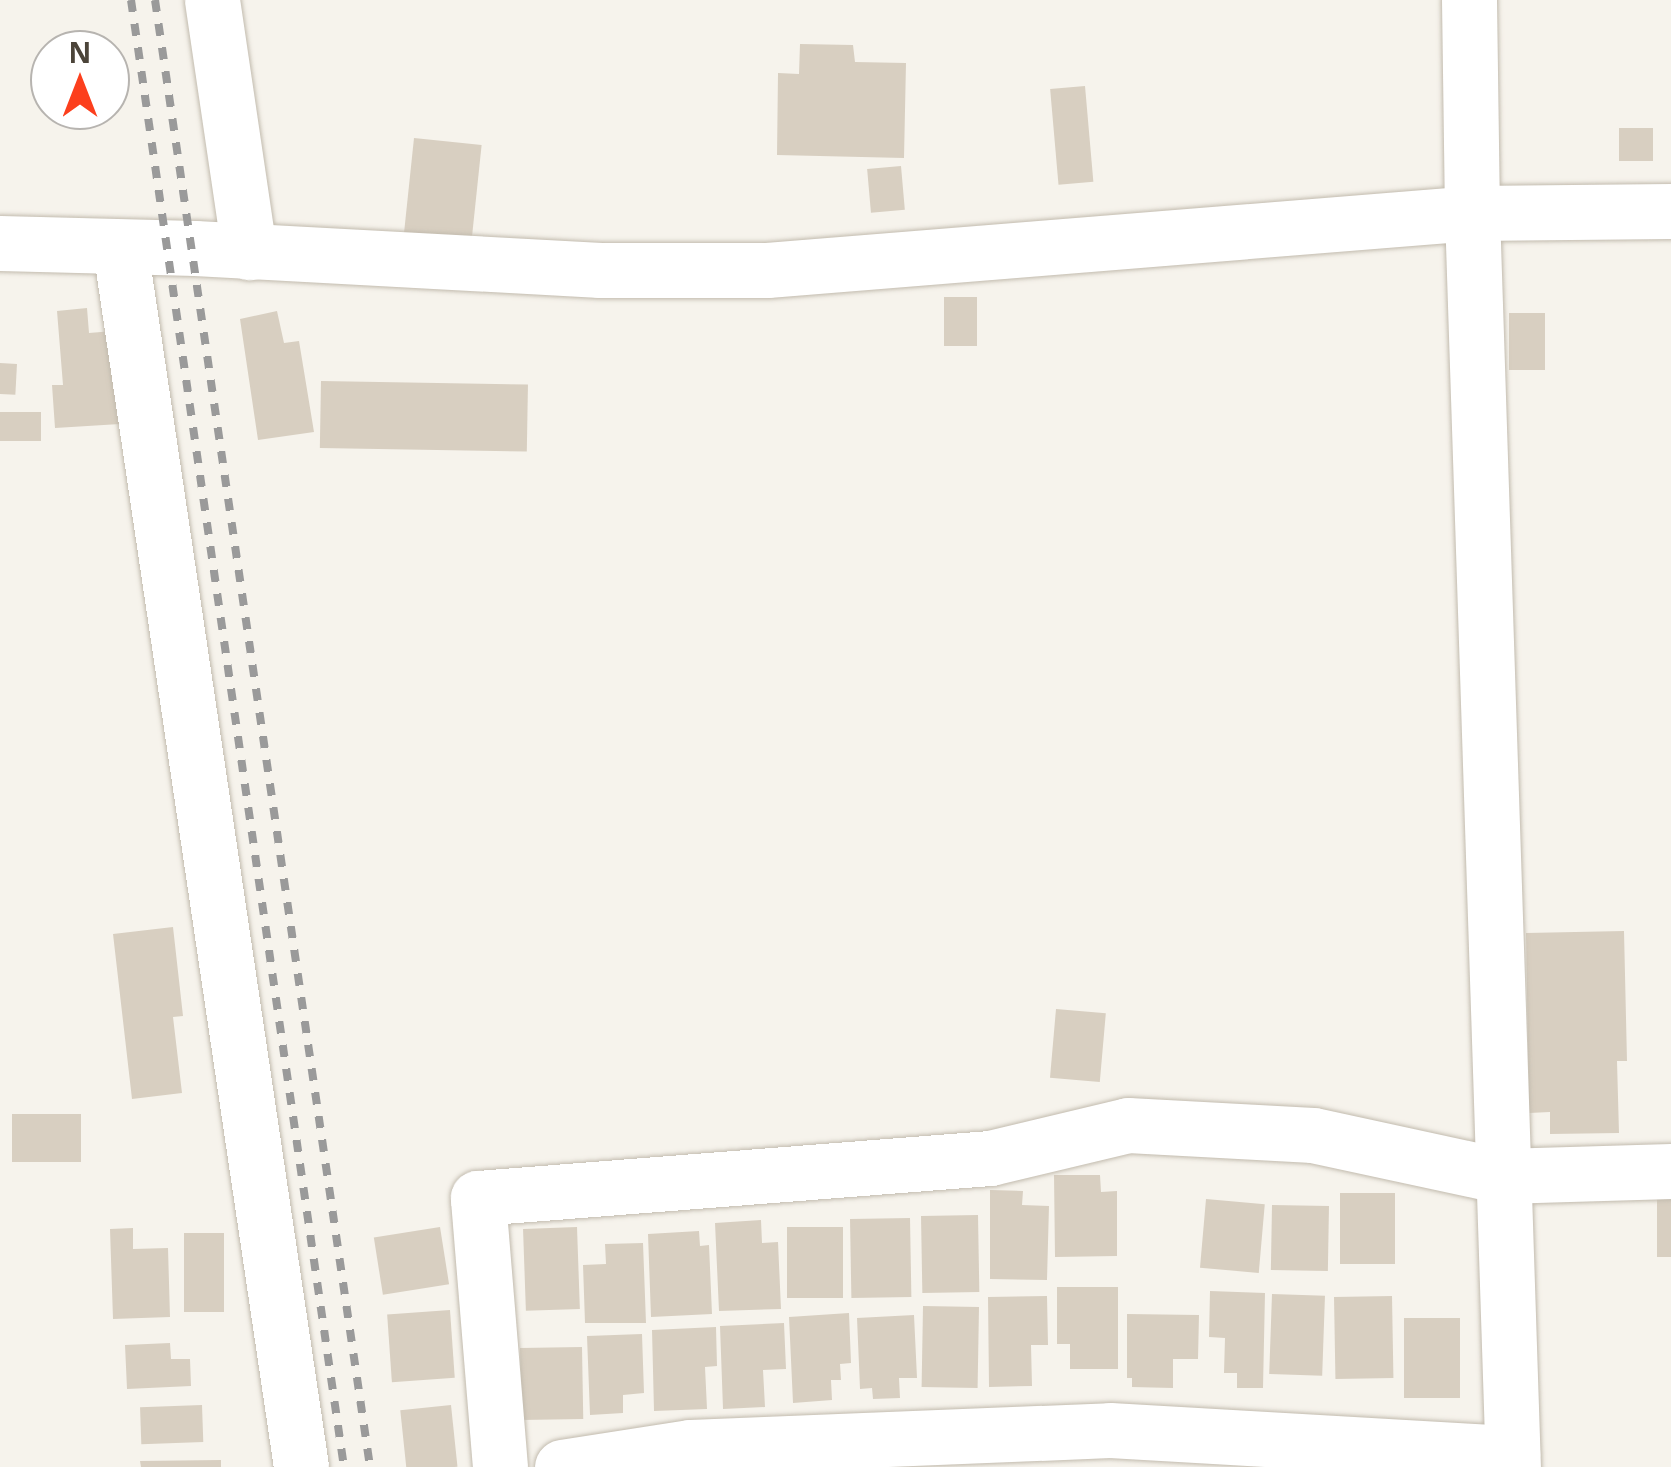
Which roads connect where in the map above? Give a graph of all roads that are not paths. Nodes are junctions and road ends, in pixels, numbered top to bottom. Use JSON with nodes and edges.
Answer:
{"nodes":[{"id":1,"x":212,"y":0,"type":"edge"},
{"id":2,"x":1470,"y":0,"type":"edge"},
{"id":3,"x":1671,"y":211,"type":"edge"},
{"id":4,"x":1472,"y":213,"type":"junction"},
{"id":5,"x":0,"y":243,"type":"edge"},
{"id":6,"x":120,"y":248,"type":"junction"},
{"id":7,"x":249,"y":252,"type":"junction"},
{"id":8,"x":1671,"y":1171,"type":"edge"},
{"id":9,"x":1502,"y":1176,"type":"junction"},
{"id":10,"x":855,"y":1454,"type":"edge"},
{"id":11,"x":1512,"y":1460,"type":"edge"},
{"id":12,"x":301,"y":1467,"type":"edge"},
{"id":13,"x":500,"y":1467,"type":"edge"},
{"id":14,"x":562,"y":1467,"type":"edge"}],
"edges":[{"from":1,"to":7,"type":"street"},
{"from":2,"to":4,"type":"street"},
{"from":3,"to":4,"type":"street"},
{"from":4,"to":7,"type":"street"},
{"from":4,"to":9,"type":"street"},
{"from":5,"to":6,"type":"street"},
{"from":6,"to":7,"type":"street"},
{"from":6,"to":12,"type":"street"},
{"from":8,"to":9,"type":"street"},
{"from":9,"to":11,"type":"street"},
{"from":9,"to":13,"type":"street"},
{"from":10,"to":11,"type":"street"},
{"from":10,"to":14,"type":"street"}]}
